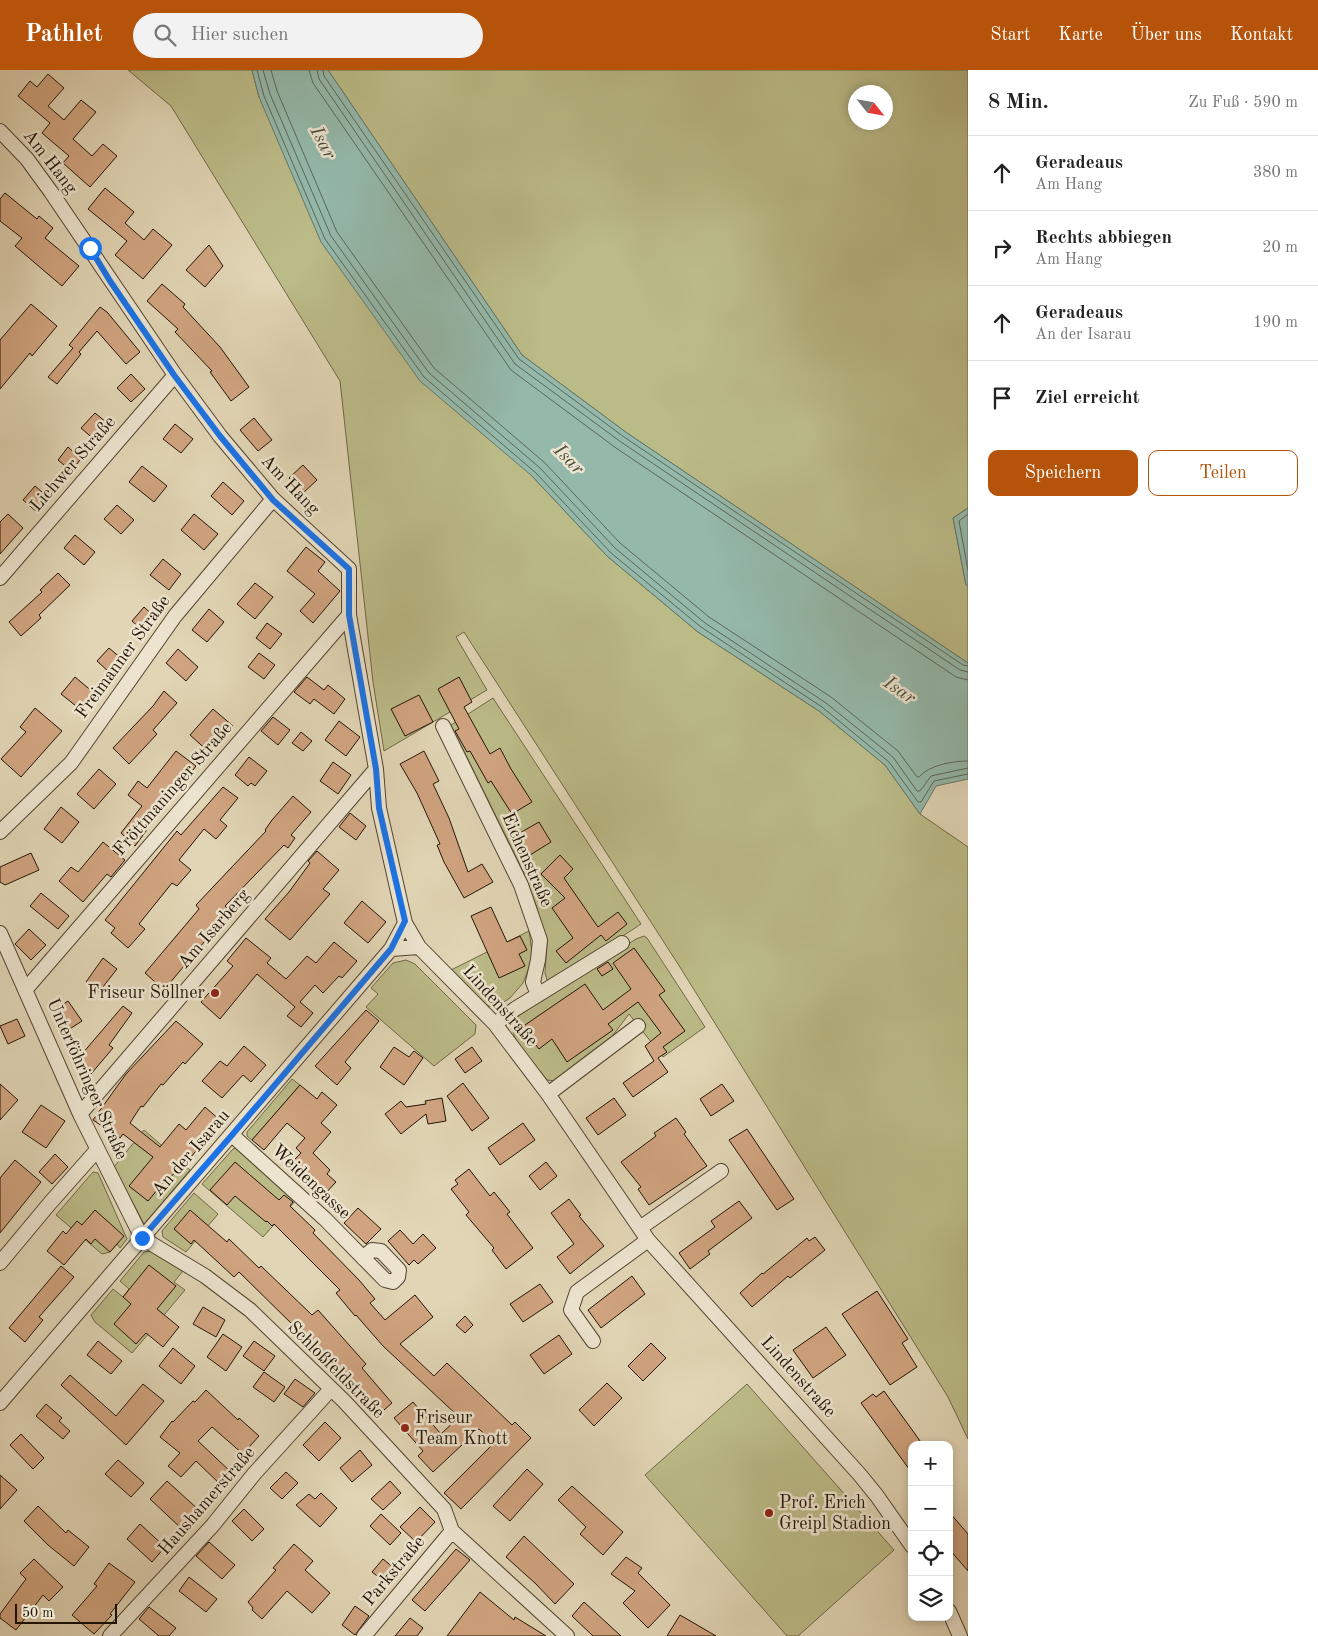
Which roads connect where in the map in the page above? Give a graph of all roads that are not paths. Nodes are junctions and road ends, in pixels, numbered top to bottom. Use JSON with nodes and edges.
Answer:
{"nodes":[{"id":1,"x":0,"y":131,"type":"edge"},
{"id":2,"x":174,"y":375,"type":"junction"},
{"id":3,"x":273,"y":500,"type":"junction"},
{"id":4,"x":0,"y":578,"type":"edge"},
{"id":5,"x":349,"y":615,"type":"junction"},
{"id":6,"x":443,"y":726,"type":"dead end"},
{"id":7,"x":376,"y":769,"type":"junction"},
{"id":8,"x":0,"y":832,"type":"edge"},
{"id":9,"x":405,"y":923,"type":"junction"},
{"id":10,"x":0,"y":933,"type":"edge"},
{"id":11,"x":622,"y":943,"type":"dead end"},
{"id":12,"x":419,"y":947,"type":"junction"},
{"id":13,"x":391,"y":949,"type":"junction"},
{"id":14,"x":26,"y":989,"type":"junction"},
{"id":15,"x":538,"y":995,"type":"junction"},
{"id":16,"x":495,"y":1024,"type":"junction"},
{"id":17,"x":638,"y":1026,"type":"dead end"},
{"id":18,"x":548,"y":1094,"type":"junction"},
{"id":19,"x":80,"y":1114,"type":"junction"},
{"id":20,"x":232,"y":1135,"type":"junction"},
{"id":21,"x":97,"y":1150,"type":"junction"},
{"id":22,"x":721,"y":1171,"type":"dead end"},
{"id":23,"x":640,"y":1228,"type":"junction"},
{"id":24,"x":142,"y":1238,"type":"junction"},
{"id":25,"x":648,"y":1240,"type":"junction"},
{"id":26,"x":363,"y":1258,"type":"dead end"},
{"id":27,"x":0,"y":1263,"type":"edge"},
{"id":28,"x":593,"y":1341,"type":"dead end"},
{"id":29,"x":331,"y":1389,"type":"junction"},
{"id":30,"x":0,"y":1403,"type":"edge"},
{"id":31,"x":452,"y":1531,"type":"junction"},
{"id":32,"x":908,"y":1540,"type":"edge"},
{"id":33,"x":953,"y":1620,"type":"edge"},
{"id":34,"x":561,"y":1634,"type":"edge"},
{"id":35,"x":110,"y":1636,"type":"edge"},
{"id":36,"x":364,"y":1636,"type":"edge"},
{"id":37,"x":960,"y":1636,"type":"edge"}],
"edges":[{"from":1,"to":2,"type":"street","name":"Am Hang"},
{"from":2,"to":3,"type":"street","name":"Am Hang"},
{"from":2,"to":4,"type":"street","name":"Lichwer Straße"},
{"from":3,"to":5,"type":"street","name":"Am Hang"},
{"from":3,"to":8,"type":"street","name":"Freimanner Straße"},
{"from":5,"to":7,"type":"street","name":"Am Hang"},
{"from":5,"to":14,"type":"street","name":"Fröttmaninger Straße"},
{"from":6,"to":15,"type":"street","name":"Eichenstraße"},
{"from":7,"to":9,"type":"street","name":"Am Hang"},
{"from":7,"to":19,"type":"street","name":"Am Isarberg"},
{"from":9,"to":12,"type":"street","name":"Am Hang"},
{"from":9,"to":13,"type":"street"},
{"from":10,"to":14,"type":"street","name":"Unterföhringer Straße"},
{"from":11,"to":15,"type":"street"},
{"from":12,"to":13,"type":"street"},
{"from":12,"to":16,"type":"street","name":"Lindenstraße"},
{"from":13,"to":20,"type":"street","name":"An der Isarau"},
{"from":14,"to":19,"type":"street","name":"Unterföhringer Straße"},
{"from":15,"to":16,"type":"street"},
{"from":16,"to":18,"type":"street","name":"Lindenstraße"},
{"from":17,"to":18,"type":"street"},
{"from":18,"to":23,"type":"street","name":"Lindenstraße"},
{"from":19,"to":21,"type":"street","name":"Unterföhringer Straße"},
{"from":20,"to":24,"type":"street","name":"An der Isarau"},
{"from":20,"to":26,"type":"street","name":"Weidengasse"},
{"from":21,"to":24,"type":"street","name":"Unterföhringer Straße"},
{"from":21,"to":27,"type":"street"},
{"from":22,"to":23,"type":"street"},
{"from":23,"to":25,"type":"street","name":"Lindenstraße"},
{"from":24,"to":29,"type":"street","name":"Schloßfeldstraße"},
{"from":24,"to":30,"type":"street","name":"An der Isarau"},
{"from":25,"to":28,"type":"street"},
{"from":25,"to":32,"type":"street","name":"Lindenstraße"},
{"from":29,"to":31,"type":"street","name":"Schloßfeldstraße"},
{"from":29,"to":35,"type":"street","name":"Haushamerstraße"},
{"from":31,"to":34,"type":"street","name":"Schloßfeldstraße"},
{"from":31,"to":36,"type":"street","name":"Parkstraße"},
{"from":33,"to":37,"type":"street"}]}
